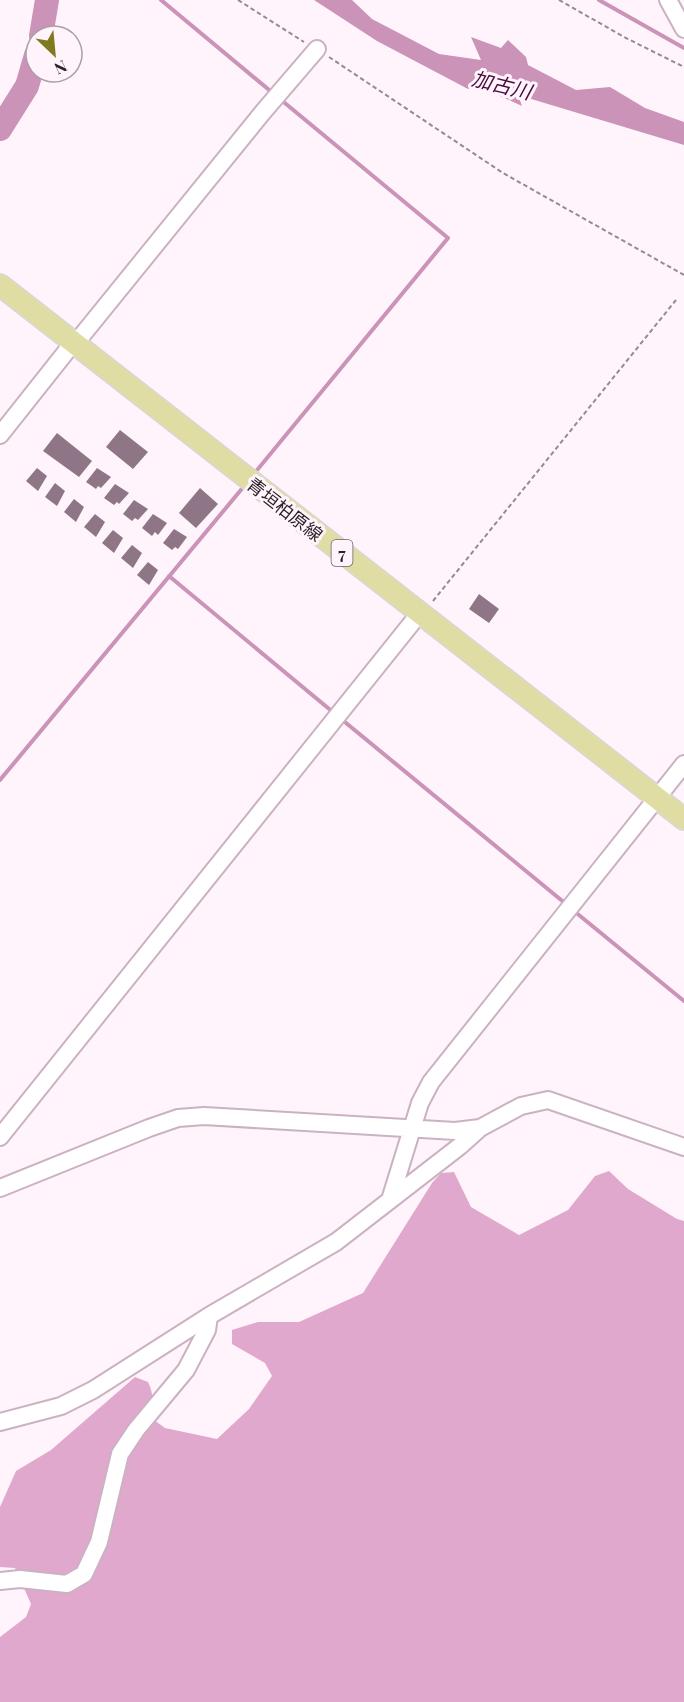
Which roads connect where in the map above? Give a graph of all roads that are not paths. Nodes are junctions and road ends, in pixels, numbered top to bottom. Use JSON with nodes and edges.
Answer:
{"nodes":[{"id":1,"x":668,"y":0,"type":"edge"},
{"id":2,"x":684,"y":28,"type":"edge"},
{"id":3,"x":317,"y":49,"type":"road end"},
{"id":4,"x":0,"y":285,"type":"edge"},
{"id":5,"x":74,"y":344,"type":"junction"},
{"id":6,"x":0,"y":435,"type":"edge"},
{"id":7,"x":420,"y":614,"type":"junction"},
{"id":8,"x":684,"y":764,"type":"edge"},
{"id":9,"x":657,"y":796,"type":"junction"},
{"id":10,"x":684,"y":819,"type":"edge"},
{"id":11,"x":480,"y":1128,"type":"junction"},
{"id":12,"x":411,"y":1130,"type":"junction"},
{"id":13,"x":0,"y":1137,"type":"edge"},
{"id":14,"x":684,"y":1147,"type":"edge"},
{"id":15,"x":0,"y":1188,"type":"edge"},
{"id":16,"x":390,"y":1200,"type":"junction"},
{"id":17,"x":208,"y":1316,"type":"junction"},
{"id":18,"x":0,"y":1422,"type":"edge"},
{"id":19,"x":0,"y":1581,"type":"edge"}],
"edges":[{"from":1,"to":2,"type":"street"},
{"from":3,"to":5,"type":"street"},
{"from":4,"to":5,"type":"main road","name":"青垣柏原線","number":"7"},
{"from":5,"to":6,"type":"street"},
{"from":5,"to":7,"type":"main road","name":"青垣柏原線","number":"7"},
{"from":7,"to":9,"type":"main road","name":"青垣柏原線","number":"7"},
{"from":7,"to":13,"type":"street"},
{"from":8,"to":9,"type":"street"},
{"from":9,"to":10,"type":"main road","name":"青垣柏原線","number":"7"},
{"from":9,"to":12,"type":"street"},
{"from":11,"to":12,"type":"street"},
{"from":11,"to":14,"type":"street"},
{"from":11,"to":16,"type":"street"},
{"from":12,"to":15,"type":"street"},
{"from":12,"to":16,"type":"street"},
{"from":16,"to":17,"type":"street"},
{"from":17,"to":18,"type":"street"},
{"from":17,"to":19,"type":"street"}]}
